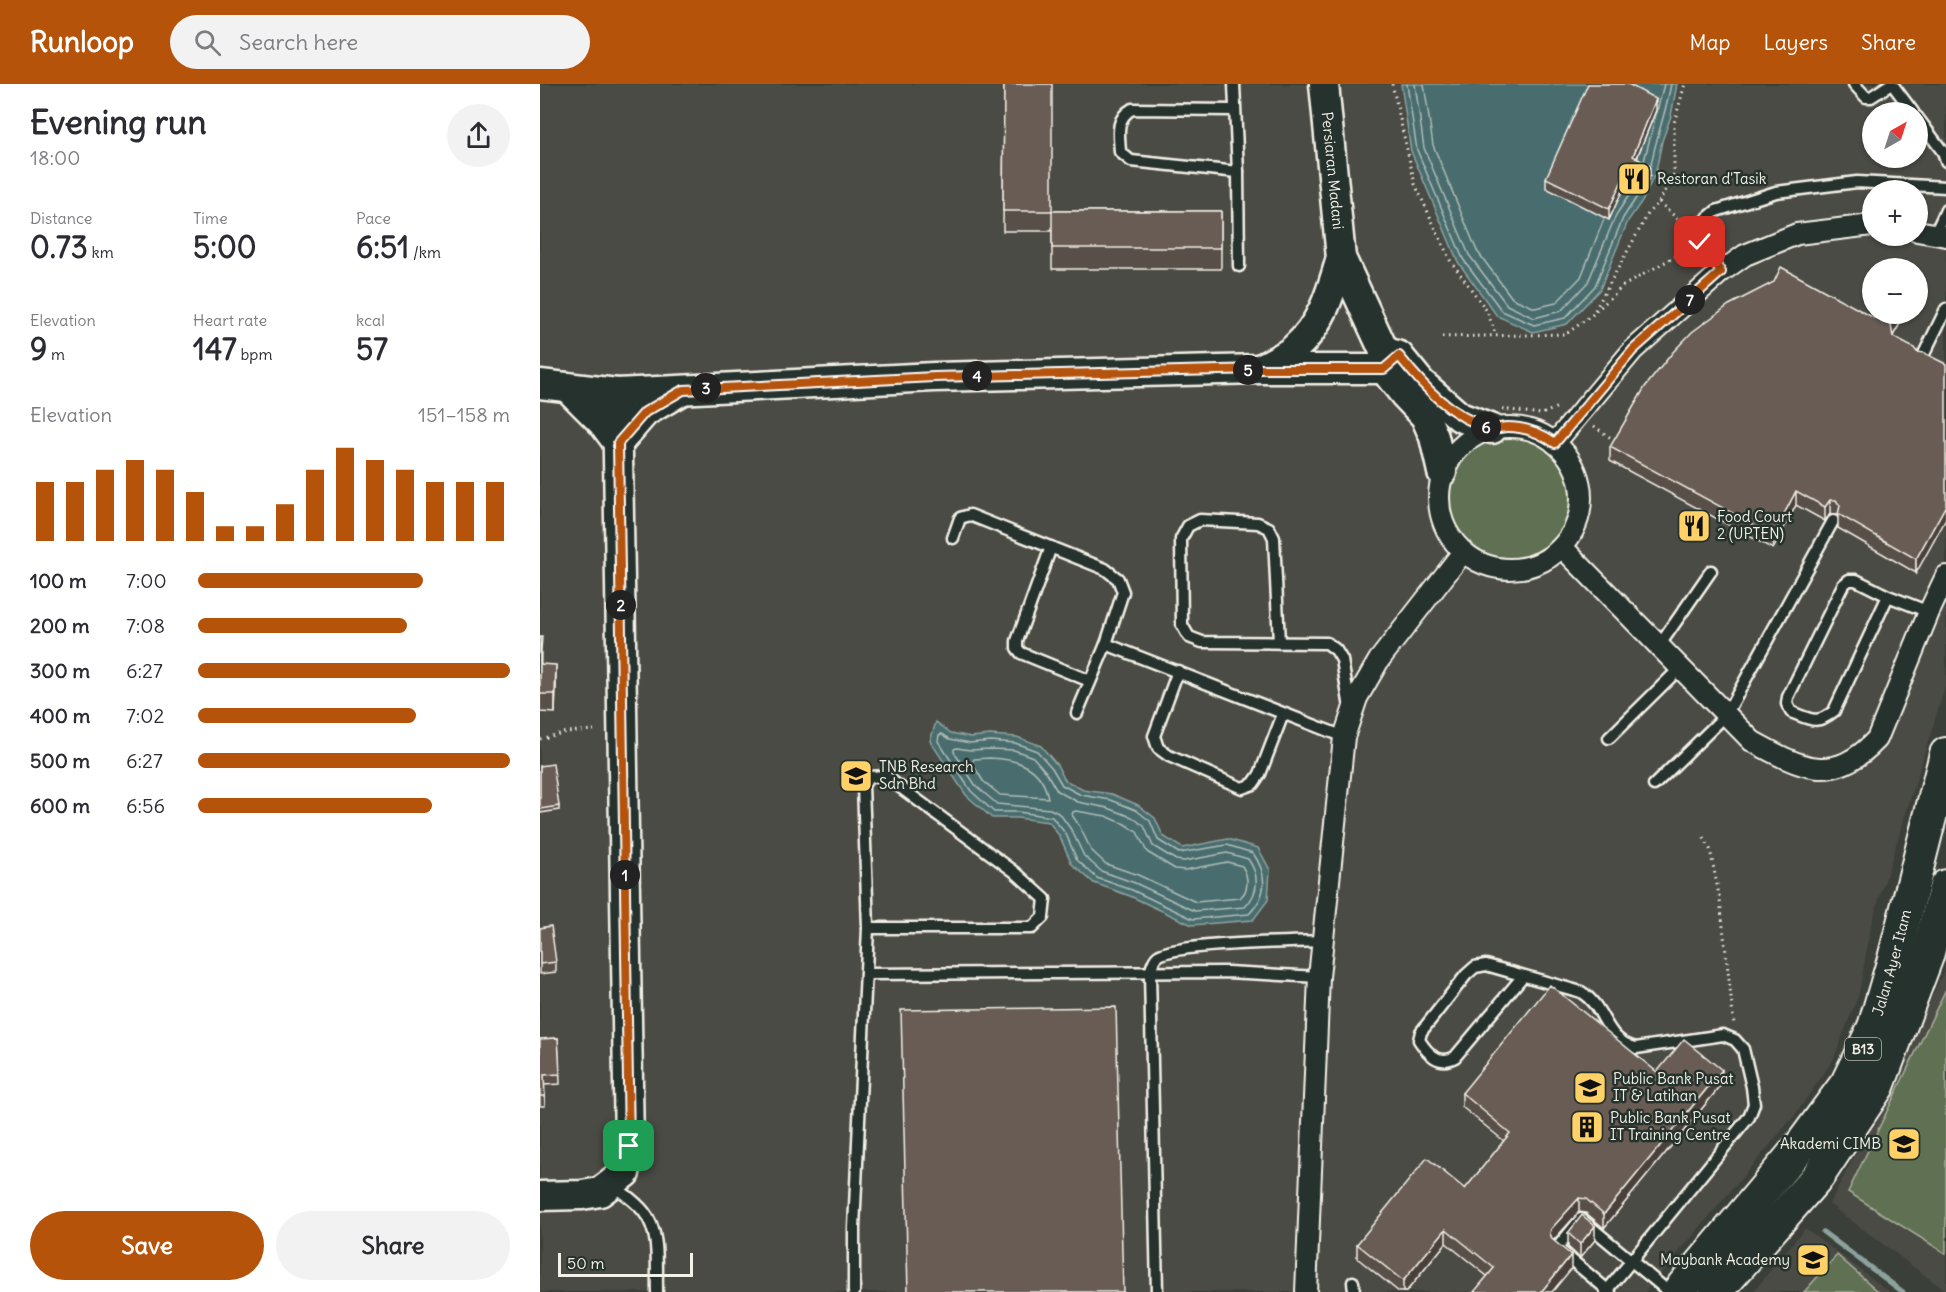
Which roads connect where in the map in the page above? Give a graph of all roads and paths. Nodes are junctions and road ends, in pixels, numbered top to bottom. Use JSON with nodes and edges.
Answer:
{"nodes":[{"id":1,"x":1234,"y":84,"type":"edge"},
{"id":2,"x":1324,"y":84,"type":"edge"},
{"id":3,"x":1392,"y":84,"type":"edge"},
{"id":4,"x":1685,"y":84,"type":"edge"},
{"id":5,"x":1854,"y":84,"type":"edge"},
{"id":6,"x":1892,"y":84,"type":"edge"},
{"id":7,"x":1906,"y":102,"type":"edge"},
{"id":8,"x":1234,"y":110,"type":"junction"},
{"id":9,"x":1928,"y":132,"type":"edge"},
{"id":10,"x":1946,"y":161,"type":"edge"},
{"id":11,"x":1238,"y":172,"type":"junction"},
{"id":12,"x":1946,"y":187,"type":"edge"},
{"id":13,"x":1659,"y":202,"type":"junction"},
{"id":14,"x":1946,"y":210,"type":"edge"},
{"id":15,"x":1862,"y":226,"type":"edge"},
{"id":16,"x":1932,"y":234,"type":"edge"},
{"id":17,"x":1699,"y":240,"type":"junction"},
{"id":18,"x":1341,"y":258,"type":"junction"},
{"id":19,"x":1239,"y":266,"type":"dead end"},
{"id":20,"x":1721,"y":272,"type":"junction"},
{"id":21,"x":1946,"y":309,"type":"edge"},
{"id":22,"x":1592,"y":315,"type":"junction"},
{"id":23,"x":1496,"y":335,"type":"junction"},
{"id":24,"x":1442,"y":337,"type":"dead end"},
{"id":25,"x":1389,"y":359,"type":"junction"},
{"id":26,"x":1921,"y":360,"type":"edge"},
{"id":27,"x":1260,"y":369,"type":"junction"},
{"id":28,"x":554,"y":386,"type":"edge"},
{"id":29,"x":683,"y":390,"type":"junction"},
{"id":30,"x":617,"y":393,"type":"junction"},
{"id":31,"x":1579,"y":414,"type":"junction"},
{"id":32,"x":1494,"y":419,"type":"junction"},
{"id":33,"x":1617,"y":442,"type":"edge"},
{"id":34,"x":618,"y":443,"type":"junction"},
{"id":35,"x":1555,"y":443,"type":"junction"},
{"id":36,"x":1442,"y":472,"type":"junction"},
{"id":37,"x":1833,"y":521,"type":"dead end"},
{"id":38,"x":953,"y":538,"type":"dead end"},
{"id":39,"x":1052,"y":547,"type":"junction"},
{"id":40,"x":1562,"y":547,"type":"junction"},
{"id":41,"x":1463,"y":552,"type":"junction"},
{"id":42,"x":1711,"y":571,"type":"dead end"},
{"id":43,"x":1946,"y":576,"type":"edge"},
{"id":44,"x":1888,"y":596,"type":"junction"},
{"id":45,"x":1929,"y":612,"type":"junction"},
{"id":46,"x":1279,"y":643,"type":"junction"},
{"id":47,"x":1106,"y":644,"type":"junction"},
{"id":48,"x":1659,"y":646,"type":"junction"},
{"id":49,"x":1680,"y":668,"type":"junction"},
{"id":50,"x":1178,"y":671,"type":"junction"},
{"id":51,"x":1090,"y":681,"type":"junction"},
{"id":52,"x":1077,"y":713,"type":"dead end"},
{"id":53,"x":1283,"y":714,"type":"junction"},
{"id":54,"x":1352,"y":714,"type":"junction"},
{"id":55,"x":1726,"y":715,"type":"junction"},
{"id":56,"x":594,"y":730,"type":"dead end"},
{"id":57,"x":1344,"y":737,"type":"junction"},
{"id":58,"x":1609,"y":738,"type":"dead end"},
{"id":59,"x":540,"y":739,"type":"edge"},
{"id":60,"x":1946,"y":754,"type":"edge"},
{"id":61,"x":1654,"y":786,"type":"dead end"},
{"id":62,"x":1704,"y":838,"type":"dead end"},
{"id":63,"x":1946,"y":886,"type":"edge"},
{"id":64,"x":868,"y":928,"type":"junction"},
{"id":65,"x":1323,"y":941,"type":"junction"},
{"id":66,"x":1150,"y":973,"type":"junction"},
{"id":67,"x":867,"y":974,"type":"junction"},
{"id":68,"x":1522,"y":976,"type":"junction"},
{"id":69,"x":1319,"y":977,"type":"junction"},
{"id":70,"x":1735,"y":1040,"type":"junction"},
{"id":71,"x":610,"y":1183,"type":"junction"},
{"id":72,"x":540,"y":1196,"type":"edge"},
{"id":73,"x":1633,"y":1262,"type":"junction"},
{"id":74,"x":1608,"y":1291,"type":"edge"},
{"id":75,"x":657,"y":1292,"type":"edge"},
{"id":76,"x":854,"y":1292,"type":"edge"},
{"id":77,"x":1157,"y":1292,"type":"edge"},
{"id":78,"x":1306,"y":1292,"type":"edge"},
{"id":79,"x":1669,"y":1292,"type":"edge"},
{"id":80,"x":1678,"y":1292,"type":"edge"},
{"id":81,"x":1716,"y":1292,"type":"edge"}],
"edges":[{"from":1,"to":8,"type":"lane"},
{"from":2,"to":18,"type":"street","name":"Persiaran Madani"},
{"from":3,"to":23,"type":"path"},
{"from":4,"to":13,"type":"path"},
{"from":5,"to":6,"type":"lane"},
{"from":6,"to":7,"type":"lane"},
{"from":8,"to":11,"type":"lane"},
{"from":8,"to":11,"type":"lane"},
{"from":9,"to":10,"type":"lane"},
{"from":11,"to":19,"type":"lane"},
{"from":12,"to":17,"type":"lane"},
{"from":13,"to":17,"type":"path"},
{"from":13,"to":22,"type":"path"},
{"from":14,"to":16,"type":"lane"},
{"from":15,"to":20,"type":"street"},
{"from":17,"to":20,"type":"lane"},
{"from":17,"to":22,"type":"path"},
{"from":18,"to":25,"type":"street"},
{"from":18,"to":27,"type":"street"},
{"from":20,"to":31,"type":"street"},
{"from":21,"to":26,"type":"lane"},
{"from":22,"to":23,"type":"path"},
{"from":23,"to":24,"type":"path"},
{"from":25,"to":27,"type":"street"},
{"from":25,"to":32,"type":"street"},
{"from":25,"to":36,"type":"street"},
{"from":27,"to":29,"type":"street"},
{"from":28,"to":30,"type":"street"},
{"from":28,"to":34,"type":"street"},
{"from":29,"to":30,"type":"street"},
{"from":29,"to":34,"type":"street"},
{"from":30,"to":34,"type":"street"},
{"from":31,"to":32,"type":"path"},
{"from":31,"to":33,"type":"path"},
{"from":31,"to":35,"type":"street"},
{"from":32,"to":35,"type":"street"},
{"from":32,"to":36,"type":"street"},
{"from":34,"to":71,"type":"street"},
{"from":35,"to":40,"type":"street"},
{"from":36,"to":41,"type":"street"},
{"from":37,"to":55,"type":"lane"},
{"from":38,"to":39,"type":"lane"},
{"from":39,"to":47,"type":"lane"},
{"from":39,"to":51,"type":"lane"},
{"from":40,"to":41,"type":"street"},
{"from":40,"to":48,"type":"street"},
{"from":41,"to":54,"type":"street"},
{"from":42,"to":48,"type":"lane"},
{"from":43,"to":45,"type":"street"},
{"from":44,"to":44,"type":"lane"},
{"from":44,"to":45,"type":"lane"},
{"from":45,"to":55,"type":"street"},
{"from":46,"to":46,"type":"lane"},
{"from":46,"to":54,"type":"lane"},
{"from":47,"to":50,"type":"lane"},
{"from":47,"to":51,"type":"lane"},
{"from":48,"to":49,"type":"street"},
{"from":49,"to":55,"type":"street"},
{"from":49,"to":58,"type":"lane"},
{"from":50,"to":53,"type":"lane"},
{"from":50,"to":53,"type":"lane"},
{"from":51,"to":52,"type":"lane"},
{"from":53,"to":57,"type":"lane"},
{"from":54,"to":57,"type":"street"},
{"from":55,"to":61,"type":"lane"},
{"from":56,"to":59,"type":"path"},
{"from":57,"to":65,"type":"street"},
{"from":60,"to":80,"type":"main road","name":"Jalan Ayer Itam","number":"B13"},
{"from":62,"to":70,"type":"path"},
{"from":63,"to":81,"type":"main road","name":"Jalan Ayer Itam","number":"B13"},
{"from":64,"to":64,"type":"lane"},
{"from":64,"to":67,"type":"lane"},
{"from":65,"to":66,"type":"lane"},
{"from":65,"to":69,"type":"street"},
{"from":66,"to":67,"type":"lane"},
{"from":66,"to":69,"type":"lane"},
{"from":66,"to":77,"type":"lane"},
{"from":67,"to":76,"type":"lane"},
{"from":68,"to":68,"type":"lane"},
{"from":68,"to":70,"type":"lane"},
{"from":69,"to":78,"type":"street"},
{"from":70,"to":73,"type":"lane"},
{"from":71,"to":72,"type":"street"},
{"from":71,"to":75,"type":"lane"},
{"from":73,"to":74,"type":"lane"},
{"from":73,"to":74,"type":"lane"},
{"from":73,"to":79,"type":"lane"}]}
